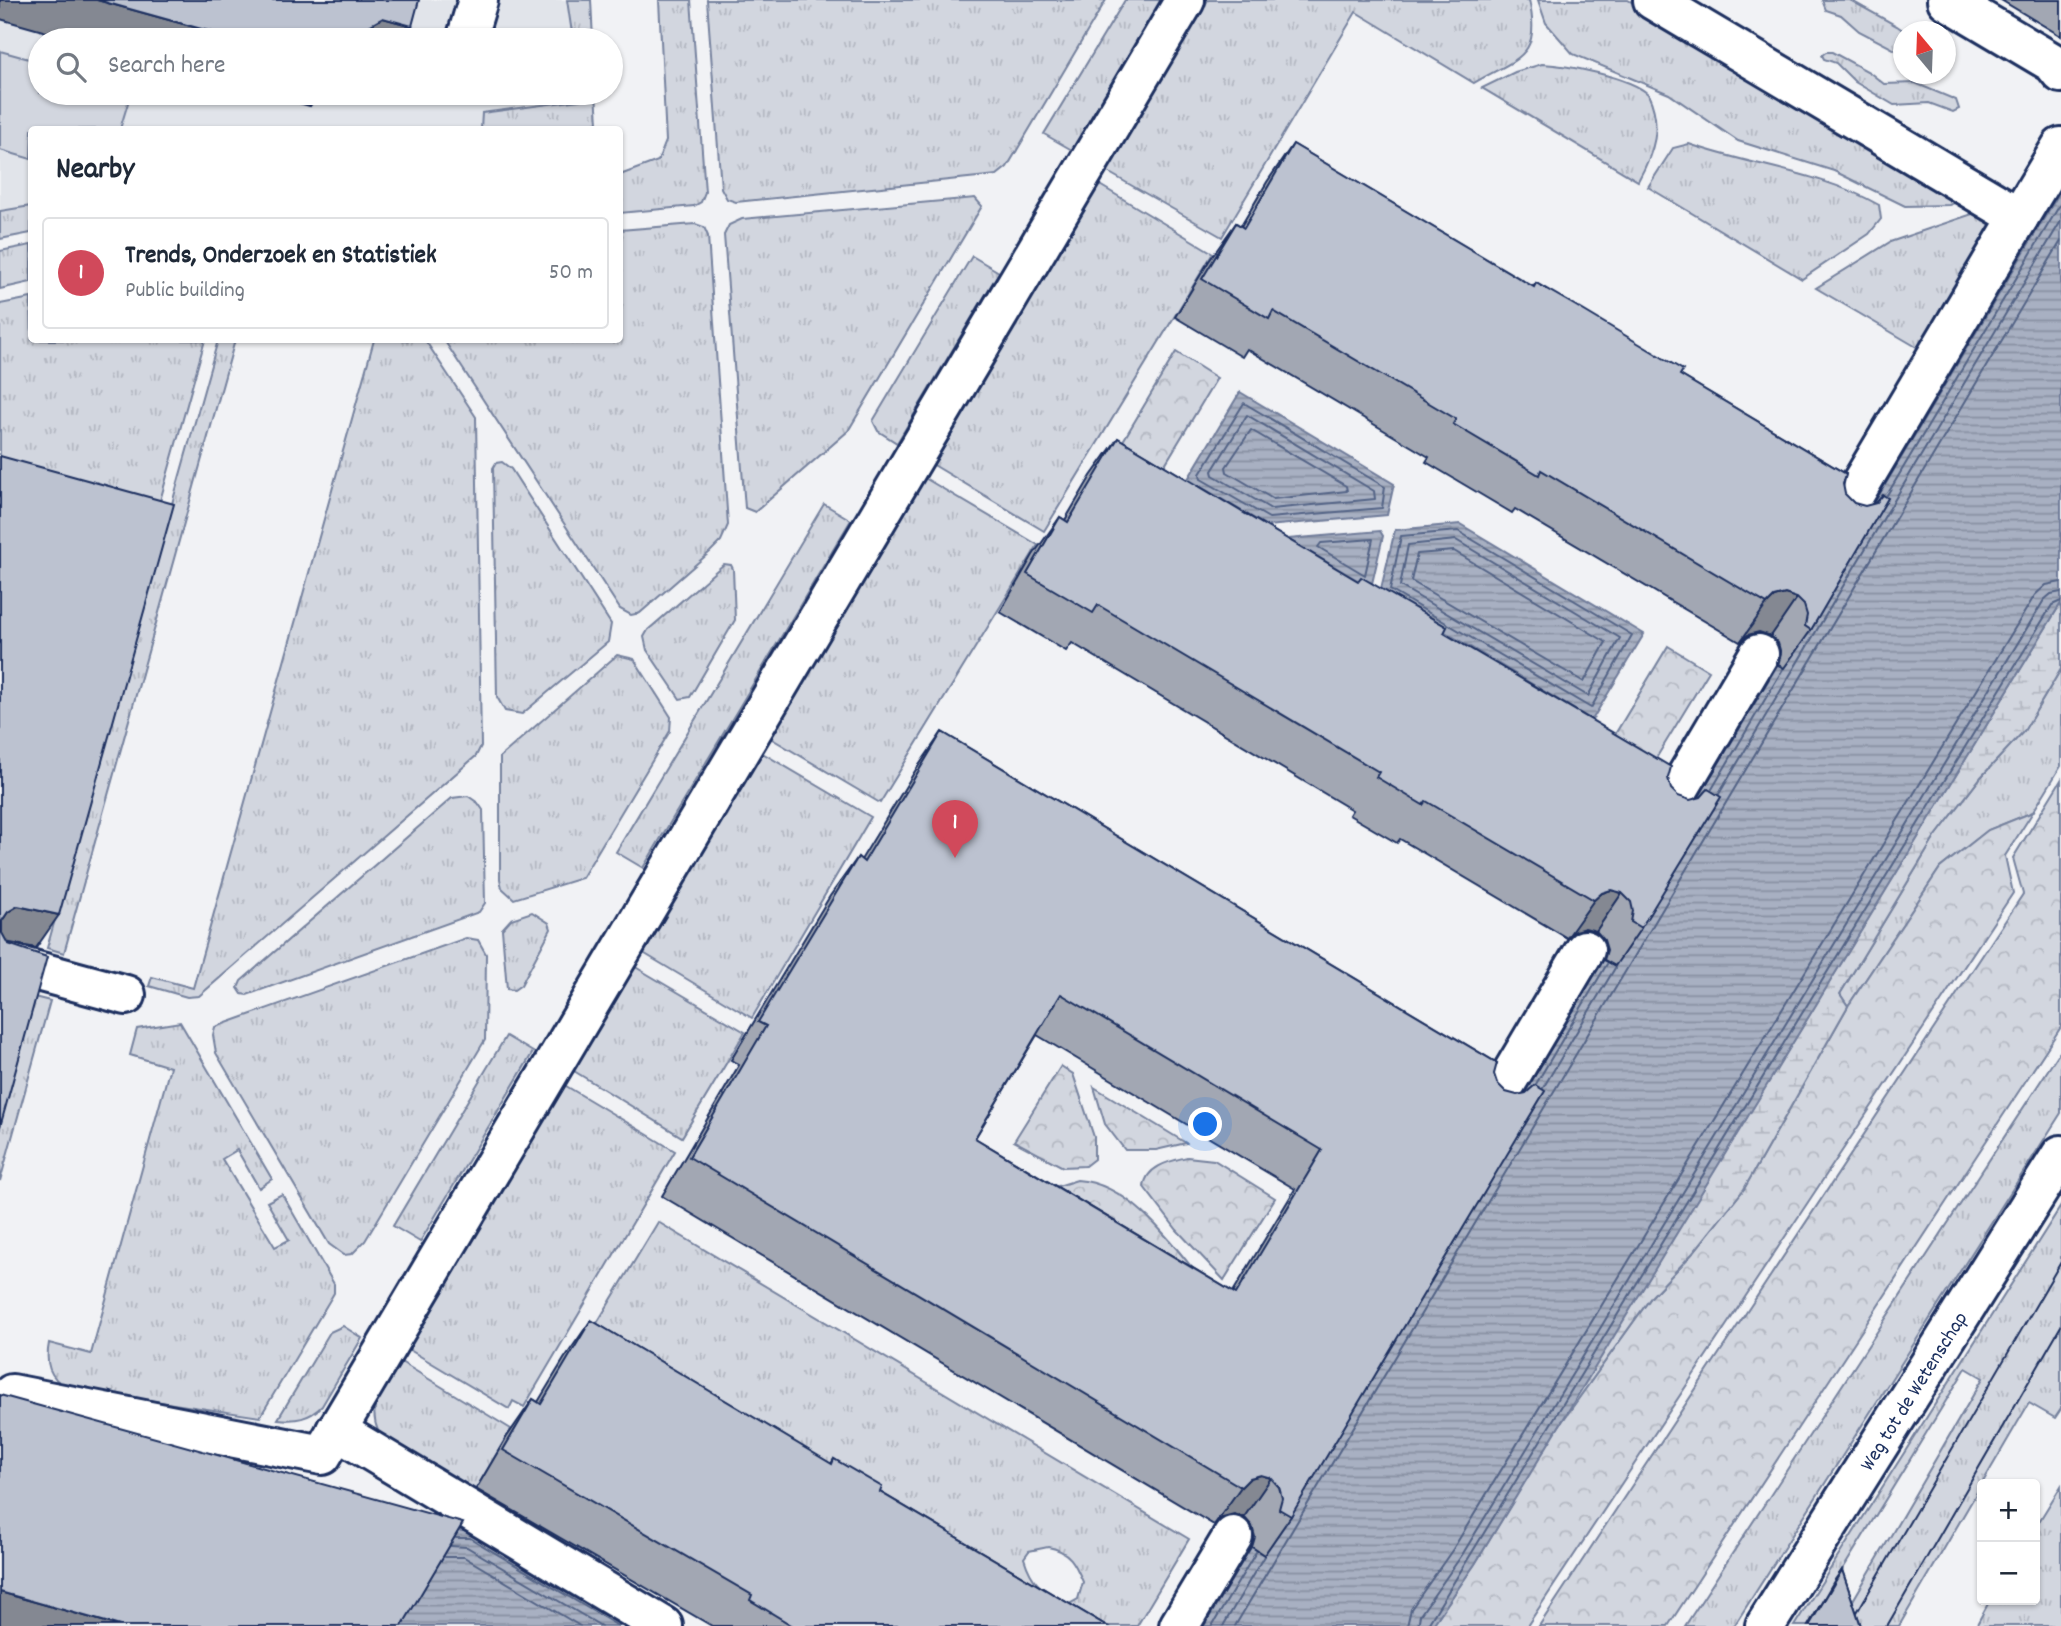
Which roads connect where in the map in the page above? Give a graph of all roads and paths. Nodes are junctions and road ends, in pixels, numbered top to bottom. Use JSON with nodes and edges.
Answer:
{"nodes":[{"id":1,"x":478,"y":0,"type":"edge"},
{"id":2,"x":1185,"y":0,"type":"edge"},
{"id":3,"x":1653,"y":0,"type":"edge"},
{"id":4,"x":1947,"y":0,"type":"edge"},
{"id":5,"x":470,"y":28,"type":"edge"},
{"id":6,"x":2061,"y":73,"type":"edge"},
{"id":7,"x":2061,"y":147,"type":"edge"},
{"id":8,"x":2019,"y":217,"type":"junction"},
{"id":9,"x":1838,"y":522,"type":"edge"},
{"id":10,"x":1759,"y":654,"type":"dead end"},
{"id":11,"x":1664,"y":816,"type":"edge"},
{"id":12,"x":1585,"y":950,"type":"dead end"},
{"id":13,"x":0,"y":961,"type":"edge"},
{"id":14,"x":127,"y":995,"type":"dead end"},
{"id":15,"x":1489,"y":1112,"type":"edge"},
{"id":16,"x":2061,"y":1155,"type":"edge"},
{"id":17,"x":12,"y":1394,"type":"dead end"},
{"id":18,"x":336,"y":1430,"type":"junction"},
{"id":19,"x":1233,"y":1536,"type":"dead end"},
{"id":20,"x":663,"y":1626,"type":"edge"},
{"id":21,"x":1179,"y":1626,"type":"edge"},
{"id":22,"x":1765,"y":1626,"type":"edge"}],
"edges":[{"from":1,"to":5,"type":"street"},
{"from":2,"to":18,"type":"street"},
{"from":3,"to":8,"type":"street"},
{"from":4,"to":6,"type":"street"},
{"from":7,"to":8,"type":"street"},
{"from":8,"to":9,"type":"street"},
{"from":10,"to":11,"type":"street"},
{"from":12,"to":15,"type":"street"},
{"from":13,"to":14,"type":"street"},
{"from":16,"to":22,"type":"street","name":"Weg tot de Wetenschap"},
{"from":17,"to":18,"type":"street"},
{"from":18,"to":20,"type":"street"},
{"from":19,"to":21,"type":"street"}]}
